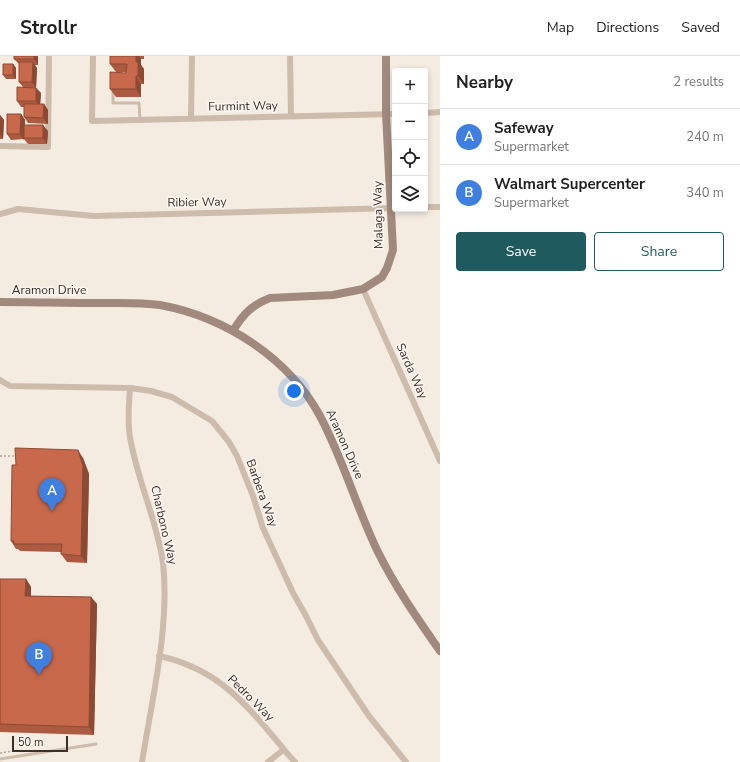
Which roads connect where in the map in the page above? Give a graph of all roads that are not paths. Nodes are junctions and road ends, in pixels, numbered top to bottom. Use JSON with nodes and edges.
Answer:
{"nodes":[{"id":1,"x":49,"y":56,"type":"edge"},
{"id":2,"x":93,"y":56,"type":"edge"},
{"id":3,"x":192,"y":56,"type":"edge"},
{"id":4,"x":290,"y":56,"type":"edge"},
{"id":5,"x":386,"y":56,"type":"edge"},
{"id":6,"x":113,"y":87,"type":"edge"},
{"id":7,"x":440,"y":112,"type":"edge"},
{"id":8,"x":428,"y":113,"type":"edge"},
{"id":9,"x":386,"y":114,"type":"junction"},
{"id":10,"x":392,"y":114,"type":"edge"},
{"id":11,"x":291,"y":116,"type":"junction"},
{"id":12,"x":191,"y":118,"type":"junction"},
{"id":13,"x":140,"y":120,"type":"junction"},
{"id":14,"x":0,"y":146,"type":"edge"},
{"id":15,"x":392,"y":195,"type":"edge"},
{"id":16,"x":428,"y":207,"type":"edge"},
{"id":17,"x":440,"y":207,"type":"edge"},
{"id":18,"x":392,"y":208,"type":"edge"},
{"id":19,"x":393,"y":212,"type":"edge"},
{"id":20,"x":0,"y":214,"type":"edge"},
{"id":21,"x":363,"y":290,"type":"junction"},
{"id":22,"x":0,"y":302,"type":"edge"},
{"id":23,"x":233,"y":331,"type":"junction"},
{"id":24,"x":0,"y":380,"type":"edge"},
{"id":25,"x":130,"y":388,"type":"junction"},
{"id":26,"x":440,"y":461,"type":"edge"},
{"id":27,"x":440,"y":651,"type":"edge"},
{"id":28,"x":159,"y":656,"type":"junction"},
{"id":29,"x":96,"y":744,"type":"dead end"},
{"id":30,"x":283,"y":750,"type":"junction"},
{"id":31,"x":0,"y":759,"type":"edge"},
{"id":32,"x":142,"y":762,"type":"edge"},
{"id":33,"x":268,"y":762,"type":"edge"},
{"id":34,"x":295,"y":762,"type":"edge"},
{"id":35,"x":406,"y":762,"type":"edge"}],
"edges":[{"from":1,"to":14,"type":"street"},
{"from":2,"to":13,"type":"street","name":"Furmint Way"},
{"from":3,"to":12,"type":"street"},
{"from":4,"to":11,"type":"street"},
{"from":5,"to":9,"type":"street","name":"Malaga Way"},
{"from":6,"to":13,"type":"lane"},
{"from":7,"to":8,"type":"street"},
{"from":9,"to":10,"type":"street","name":"Furmint Way"},
{"from":9,"to":11,"type":"street","name":"Furmint Way"},
{"from":9,"to":15,"type":"street","name":"Malaga Way"},
{"from":11,"to":12,"type":"street","name":"Furmint Way"},
{"from":12,"to":13,"type":"street","name":"Furmint Way"},
{"from":16,"to":17,"type":"street"},
{"from":18,"to":20,"type":"street","name":"Ribier Way"},
{"from":19,"to":21,"type":"street","name":"Malaga Way"},
{"from":21,"to":23,"type":"street","name":"Malaga Way"},
{"from":21,"to":26,"type":"street","name":"Sarda Way"},
{"from":22,"to":23,"type":"street","name":"Aramon Drive"},
{"from":23,"to":27,"type":"street","name":"Aramon Drive"},
{"from":24,"to":25,"type":"street","name":"Barbera Way"},
{"from":25,"to":28,"type":"street","name":"Charbono Way"},
{"from":25,"to":35,"type":"street","name":"Barbera Way"},
{"from":28,"to":30,"type":"street","name":"Pedro Way"},
{"from":28,"to":32,"type":"street","name":"Charbono Way"},
{"from":29,"to":31,"type":"lane"},
{"from":30,"to":33,"type":"street"},
{"from":30,"to":34,"type":"street","name":"Pedro Way"}]}
